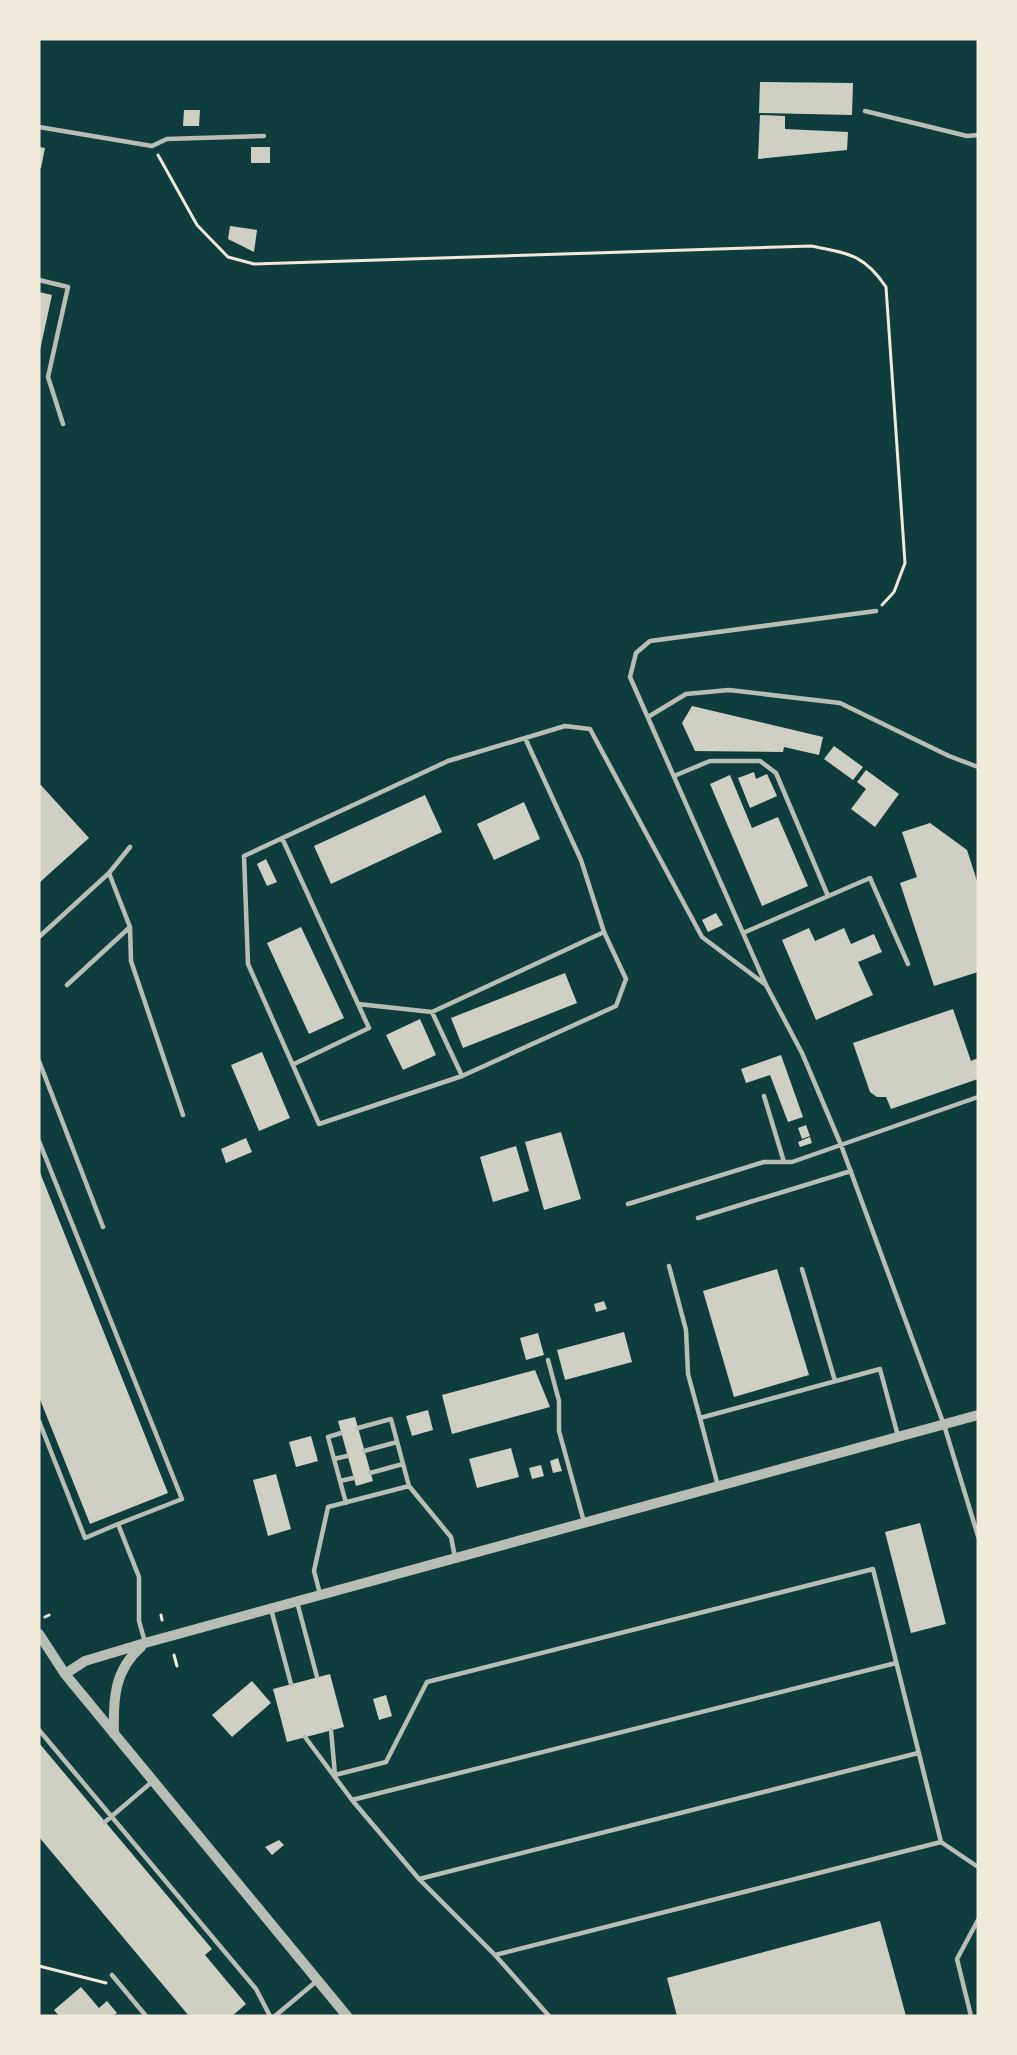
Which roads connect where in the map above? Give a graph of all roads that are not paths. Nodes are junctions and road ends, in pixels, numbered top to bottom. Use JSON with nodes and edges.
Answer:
{"nodes":[{"id":1,"x":866,"y":111,"type":"dead end"},
{"id":2,"x":39,"y":128,"type":"edge"},
{"id":3,"x":978,"y":135,"type":"edge"},
{"id":4,"x":264,"y":136,"type":"dead end"},
{"id":5,"x":39,"y":280,"type":"edge"},
{"id":6,"x":63,"y":424,"type":"dead end"},
{"id":7,"x":876,"y":611,"type":"road end"},
{"id":8,"x":648,"y":717,"type":"junction"},
{"id":9,"x":525,"y":738,"type":"junction"},
{"id":10,"x":978,"y":767,"type":"edge"},
{"id":11,"x":674,"y":776,"type":"junction"},
{"id":12,"x":282,"y":838,"type":"junction"},
{"id":13,"x":130,"y":847,"type":"dead end"},
{"id":14,"x":109,"y":873,"type":"junction"},
{"id":15,"x":828,"y":896,"type":"junction"},
{"id":16,"x":130,"y":927,"type":"junction"},
{"id":17,"x":604,"y":932,"type":"junction"},
{"id":18,"x":743,"y":933,"type":"junction"},
{"id":19,"x":39,"y":937,"type":"edge"},
{"id":20,"x":908,"y":964,"type":"dead end"},
{"id":21,"x":67,"y":985,"type":"dead end"},
{"id":22,"x":766,"y":985,"type":"junction"},
{"id":23,"x":358,"y":1004,"type":"junction"},
{"id":24,"x":432,"y":1012,"type":"junction"},
{"id":25,"x":39,"y":1061,"type":"edge"},
{"id":26,"x":294,"y":1064,"type":"junction"},
{"id":27,"x":462,"y":1076,"type":"junction"},
{"id":28,"x":764,"y":1096,"type":"dead end"},
{"id":29,"x":978,"y":1097,"type":"edge"},
{"id":30,"x":183,"y":1115,"type":"dead end"},
{"id":31,"x":39,"y":1140,"type":"edge"},
{"id":32,"x":841,"y":1145,"type":"junction"},
{"id":33,"x":784,"y":1162,"type":"junction"},
{"id":34,"x":850,"y":1171,"type":"junction"},
{"id":35,"x":628,"y":1204,"type":"dead end"},
{"id":36,"x":698,"y":1218,"type":"dead end"},
{"id":37,"x":103,"y":1227,"type":"dead end"},
{"id":38,"x":669,"y":1266,"type":"dead end"},
{"id":39,"x":802,"y":1269,"type":"dead end"},
{"id":40,"x":548,"y":1360,"type":"dead end"},
{"id":41,"x":835,"y":1382,"type":"junction"},
{"id":42,"x":978,"y":1415,"type":"edge"},
{"id":43,"x":700,"y":1418,"type":"junction"},
{"id":44,"x":39,"y":1422,"type":"edge"},
{"id":45,"x":944,"y":1425,"type":"junction"},
{"id":46,"x":358,"y":1428,"type":"dead end"},
{"id":47,"x":341,"y":1433,"type":"dead end"},
{"id":48,"x":899,"y":1438,"type":"junction"},
{"id":49,"x":397,"y":1442,"type":"junction"},
{"id":50,"x":364,"y":1451,"type":"dead end"},
{"id":51,"x":347,"y":1456,"type":"dead end"},
{"id":52,"x":334,"y":1460,"type":"junction"},
{"id":53,"x":403,"y":1464,"type":"junction"},
{"id":54,"x":370,"y":1473,"type":"dead end"},
{"id":55,"x":353,"y":1478,"type":"dead end"},
{"id":56,"x":340,"y":1481,"type":"junction"},
{"id":57,"x":409,"y":1486,"type":"junction"},
{"id":58,"x":719,"y":1487,"type":"junction"},
{"id":59,"x":346,"y":1503,"type":"junction"},
{"id":60,"x":118,"y":1524,"type":"junction"},
{"id":61,"x":585,"y":1524,"type":"junction"},
{"id":62,"x":978,"y":1536,"type":"edge"},
{"id":63,"x":456,"y":1559,"type":"junction"},
{"id":64,"x":321,"y":1595,"type":"junction"},
{"id":65,"x":297,"y":1602,"type":"junction"},
{"id":66,"x":271,"y":1609,"type":"junction"},
{"id":67,"x":39,"y":1634,"type":"edge"},
{"id":68,"x":145,"y":1643,"type":"junction"},
{"id":69,"x":896,"y":1663,"type":"junction"},
{"id":70,"x":65,"y":1674,"type":"junction"},
{"id":71,"x":317,"y":1677,"type":"dead end"},
{"id":72,"x":291,"y":1684,"type":"dead end"},
{"id":73,"x":39,"y":1730,"type":"edge"},
{"id":74,"x":331,"y":1730,"type":"dead end"},
{"id":75,"x":114,"y":1734,"type":"junction"},
{"id":76,"x":304,"y":1737,"type":"dead end"},
{"id":77,"x":918,"y":1753,"type":"junction"},
{"id":78,"x":335,"y":1775,"type":"junction"},
{"id":79,"x":153,"y":1781,"type":"junction"},
{"id":80,"x":352,"y":1800,"type":"junction"},
{"id":81,"x":111,"y":1816,"type":"junction"},
{"id":82,"x":105,"y":1822,"type":"dead end"},
{"id":83,"x":941,"y":1842,"type":"junction"},
{"id":84,"x":978,"y":1867,"type":"edge"},
{"id":85,"x":418,"y":1879,"type":"junction"},
{"id":86,"x":978,"y":1920,"type":"edge"},
{"id":87,"x":495,"y":1955,"type":"junction"},
{"id":88,"x":112,"y":1975,"type":"dead end"},
{"id":89,"x":318,"y":1980,"type":"junction"},
{"id":90,"x":146,"y":2016,"type":"edge"},
{"id":91,"x":270,"y":2016,"type":"edge"},
{"id":92,"x":275,"y":2016,"type":"edge"},
{"id":93,"x":347,"y":2016,"type":"edge"},
{"id":94,"x":549,"y":2016,"type":"edge"},
{"id":95,"x":971,"y":2016,"type":"edge"}],
"edges":[{"from":1,"to":3,"type":"lane"},
{"from":2,"to":4,"type":"lane"},
{"from":5,"to":6,"type":"lane"},
{"from":7,"to":8,"type":"lane"},
{"from":8,"to":10,"type":"lane"},
{"from":8,"to":11,"type":"lane"},
{"from":9,"to":12,"type":"lane"},
{"from":9,"to":17,"type":"lane"},
{"from":9,"to":22,"type":"lane"},
{"from":11,"to":15,"type":"lane"},
{"from":11,"to":18,"type":"lane"},
{"from":12,"to":23,"type":"lane"},
{"from":12,"to":26,"type":"lane"},
{"from":13,"to":14,"type":"lane"},
{"from":14,"to":16,"type":"lane"},
{"from":14,"to":19,"type":"lane"},
{"from":15,"to":18,"type":"lane"},
{"from":15,"to":20,"type":"lane"},
{"from":16,"to":21,"type":"lane"},
{"from":16,"to":30,"type":"lane"},
{"from":17,"to":24,"type":"lane"},
{"from":17,"to":27,"type":"lane"},
{"from":18,"to":22,"type":"lane"},
{"from":22,"to":32,"type":"lane"},
{"from":23,"to":24,"type":"lane"},
{"from":23,"to":26,"type":"lane"},
{"from":24,"to":27,"type":"lane"},
{"from":25,"to":37,"type":"lane"},
{"from":26,"to":27,"type":"lane"},
{"from":28,"to":33,"type":"lane"},
{"from":29,"to":32,"type":"lane"},
{"from":31,"to":60,"type":"lane"},
{"from":32,"to":33,"type":"lane"},
{"from":32,"to":34,"type":"lane"},
{"from":33,"to":35,"type":"lane"},
{"from":34,"to":36,"type":"lane"},
{"from":34,"to":45,"type":"lane"},
{"from":38,"to":43,"type":"lane"},
{"from":39,"to":41,"type":"lane"},
{"from":40,"to":61,"type":"lane"},
{"from":41,"to":43,"type":"lane"},
{"from":41,"to":48,"type":"lane"},
{"from":42,"to":45,"type":"street"},
{"from":43,"to":58,"type":"lane"},
{"from":44,"to":60,"type":"lane"},
{"from":45,"to":48,"type":"street"},
{"from":45,"to":62,"type":"lane"},
{"from":46,"to":49,"type":"lane"},
{"from":47,"to":52,"type":"lane"},
{"from":48,"to":58,"type":"street"},
{"from":49,"to":50,"type":"lane"},
{"from":49,"to":53,"type":"lane"},
{"from":51,"to":52,"type":"lane"},
{"from":52,"to":56,"type":"lane"},
{"from":53,"to":54,"type":"lane"},
{"from":53,"to":57,"type":"lane"},
{"from":55,"to":56,"type":"lane"},
{"from":56,"to":59,"type":"lane"},
{"from":57,"to":59,"type":"lane"},
{"from":57,"to":63,"type":"lane"},
{"from":58,"to":61,"type":"street"},
{"from":59,"to":64,"type":"lane"},
{"from":60,"to":68,"type":"lane"},
{"from":61,"to":63,"type":"street"},
{"from":63,"to":64,"type":"street"},
{"from":64,"to":65,"type":"street"},
{"from":65,"to":66,"type":"street"},
{"from":65,"to":71,"type":"lane"},
{"from":66,"to":68,"type":"street"},
{"from":66,"to":72,"type":"lane"},
{"from":67,"to":70,"type":"street"},
{"from":68,"to":70,"type":"street"},
{"from":68,"to":75,"type":"street"},
{"from":69,"to":77,"type":"lane"},
{"from":69,"to":78,"type":"lane"},
{"from":69,"to":80,"type":"lane"},
{"from":70,"to":75,"type":"street"},
{"from":73,"to":81,"type":"lane"},
{"from":74,"to":78,"type":"lane"},
{"from":75,"to":79,"type":"street"},
{"from":76,"to":78,"type":"lane"},
{"from":77,"to":83,"type":"lane"},
{"from":77,"to":85,"type":"lane"},
{"from":78,"to":80,"type":"lane"},
{"from":79,"to":81,"type":"lane"},
{"from":79,"to":89,"type":"street"},
{"from":80,"to":85,"type":"lane"},
{"from":81,"to":82,"type":"lane"},
{"from":81,"to":91,"type":"lane"},
{"from":83,"to":84,"type":"lane"},
{"from":83,"to":87,"type":"lane"},
{"from":85,"to":87,"type":"lane"},
{"from":86,"to":95,"type":"lane"},
{"from":87,"to":94,"type":"lane"},
{"from":88,"to":90,"type":"lane"},
{"from":89,"to":92,"type":"lane"},
{"from":89,"to":93,"type":"street"}]}
